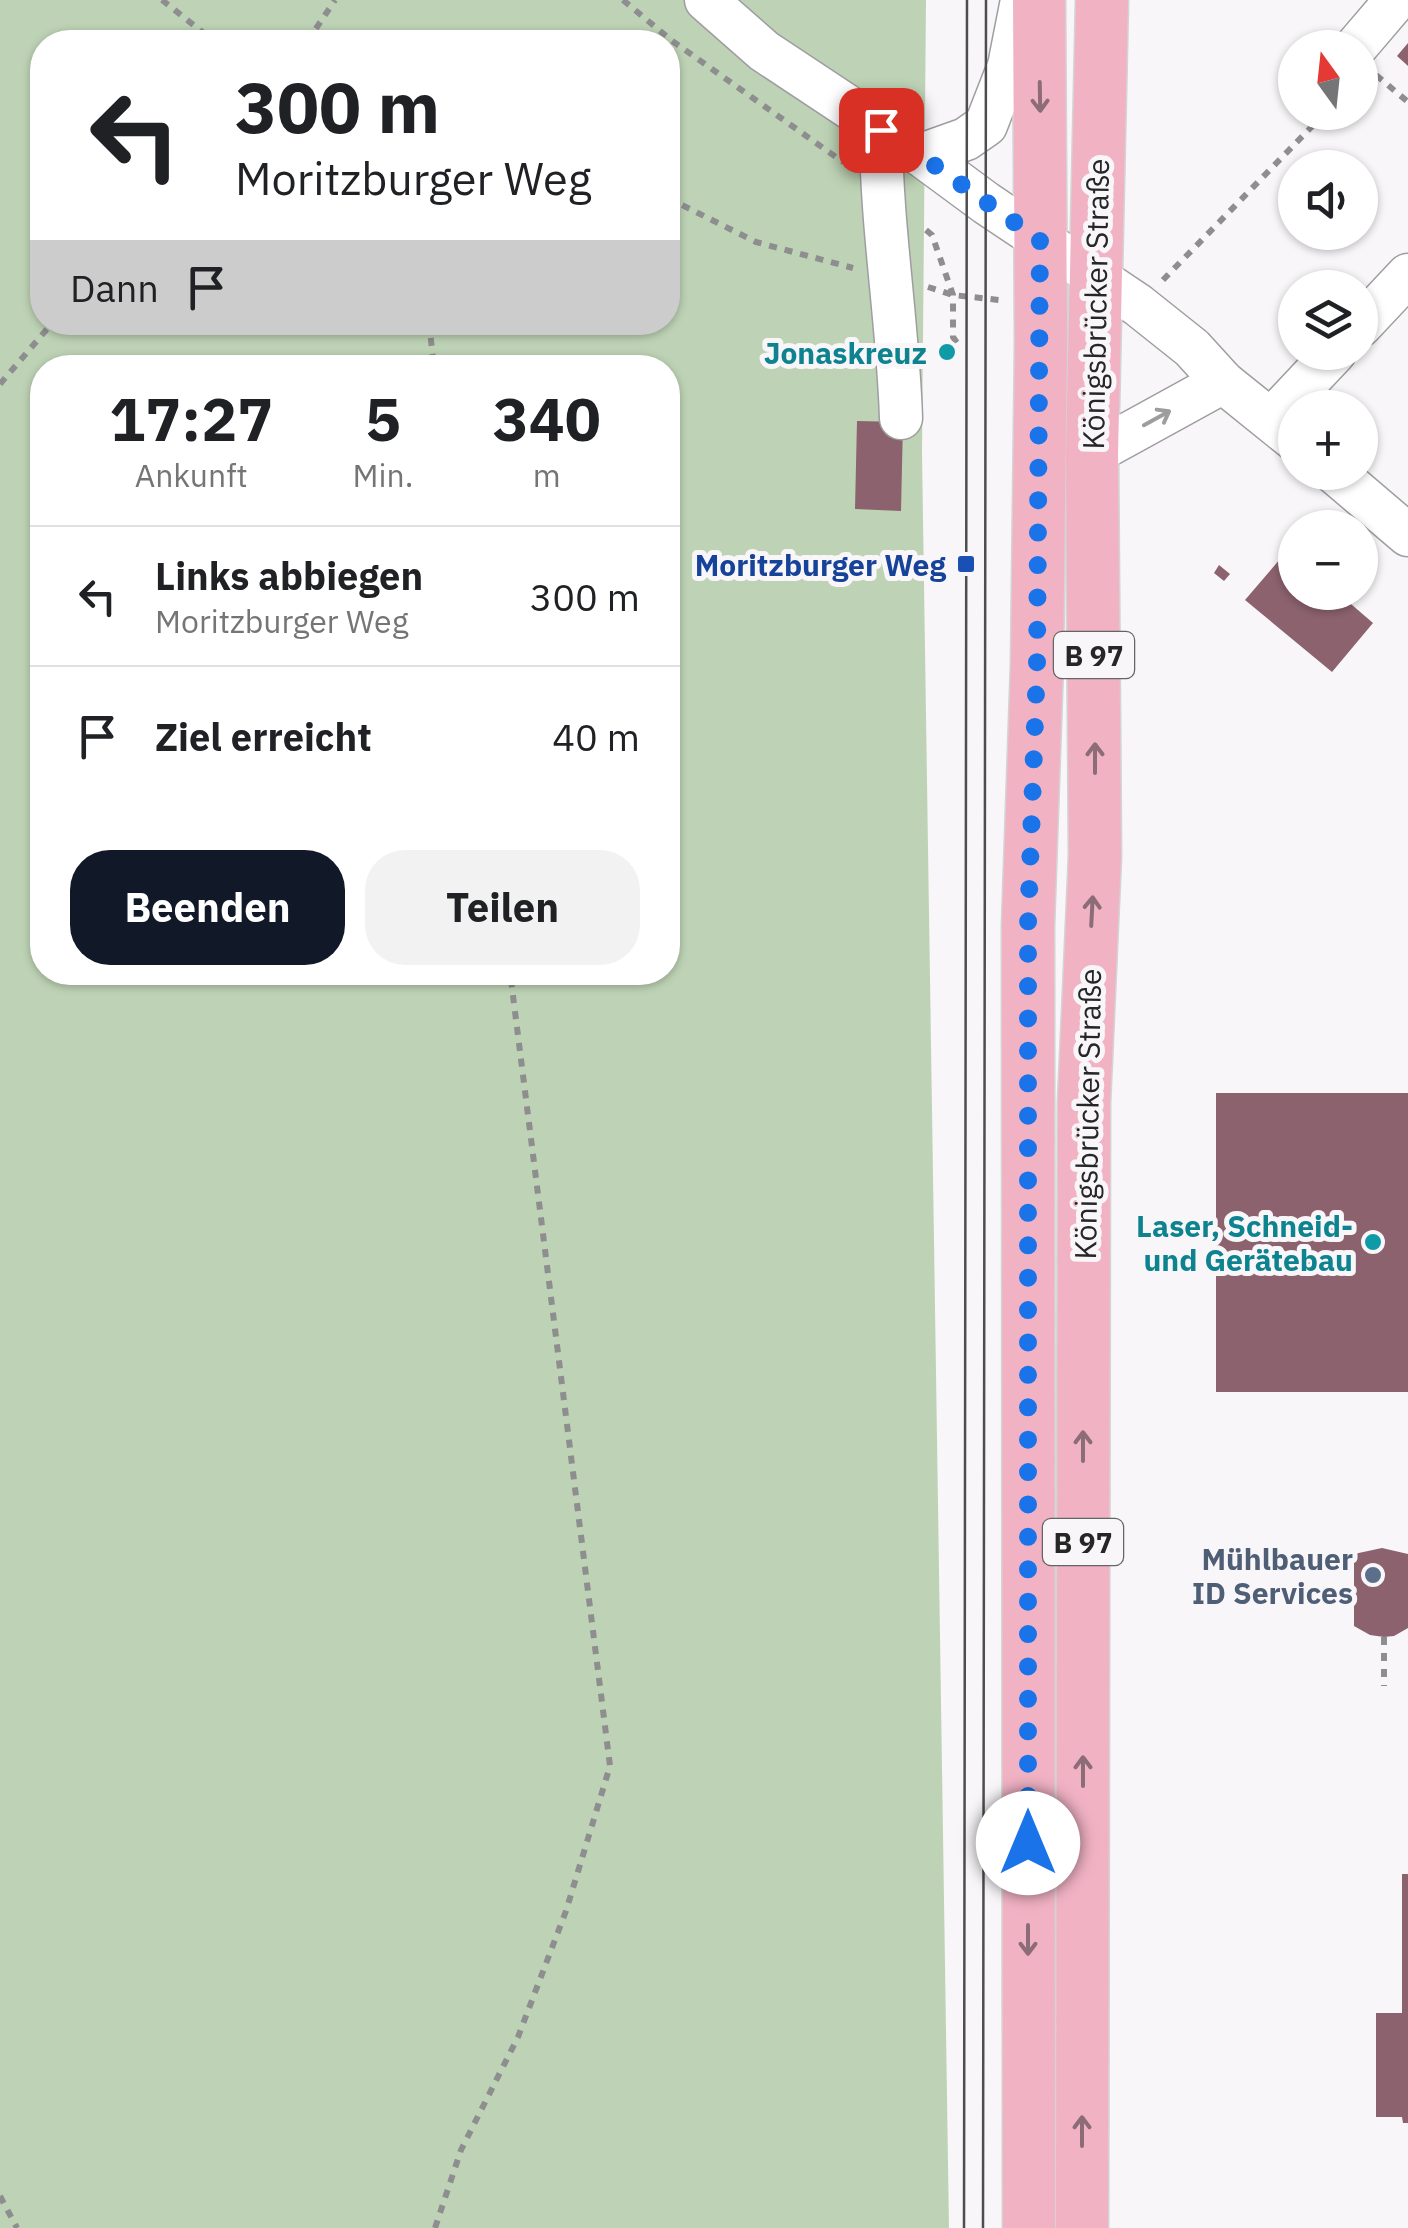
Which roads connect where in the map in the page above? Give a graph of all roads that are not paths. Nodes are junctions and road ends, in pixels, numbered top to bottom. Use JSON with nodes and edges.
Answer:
{"nodes":[{"id":1,"x":706,"y":0,"type":"edge"},
{"id":2,"x":1022,"y":0,"type":"edge"},
{"id":3,"x":1039,"y":0,"type":"edge"},
{"id":4,"x":1102,"y":0,"type":"edge"},
{"id":5,"x":1396,"y":0,"type":"edge"},
{"id":6,"x":1378,"y":32,"type":"edge"},
{"id":7,"x":881,"y":130,"type":"junction"},
{"id":8,"x":922,"y":154,"type":"junction"},
{"id":9,"x":1040,"y":240,"type":"junction"},
{"id":10,"x":1408,"y":275,"type":"edge"},
{"id":11,"x":1094,"y":278,"type":"junction"},
{"id":12,"x":1378,"y":307,"type":"edge"},
{"id":13,"x":1222,"y":382,"type":"junction"},
{"id":14,"x":901,"y":418,"type":"dead end"},
{"id":15,"x":1278,"y":426,"type":"edge"},
{"id":16,"x":1092,"y":454,"type":"junction"},
{"id":17,"x":1355,"y":490,"type":"edge"},
{"id":18,"x":1408,"y":535,"type":"edge"},
{"id":19,"x":1028,"y":2228,"type":"edge"},
{"id":20,"x":1082,"y":2228,"type":"edge"}],
"edges":[{"from":1,"to":7,"type":"street"},
{"from":2,"to":8,"type":"street"},
{"from":3,"to":9,"type":"main road","name":"Königsbrücker Straße","number":"B 97","one_way":true},
{"from":4,"to":11,"type":"main road","name":"Königsbrücker Straße","number":"B 97"},
{"from":5,"to":6,"type":"street"},
{"from":7,"to":8,"type":"street"},
{"from":7,"to":14,"type":"street"},
{"from":8,"to":9,"type":"street"},
{"from":9,"to":11,"type":"street"},
{"from":9,"to":19,"type":"main road","name":"Königsbrücker Straße","number":"B 97","one_way":true},
{"from":10,"to":12,"type":"street"},
{"from":11,"to":13,"type":"street"},
{"from":11,"to":16,"type":"main road","name":"Königsbrücker Straße","number":"B 97"},
{"from":13,"to":15,"type":"street"},
{"from":16,"to":13,"type":"street","one_way":true},
{"from":20,"to":16,"type":"main road","name":"Königsbrücker Straße","number":"B 97","one_way":true},
{"from":17,"to":18,"type":"street"}]}
